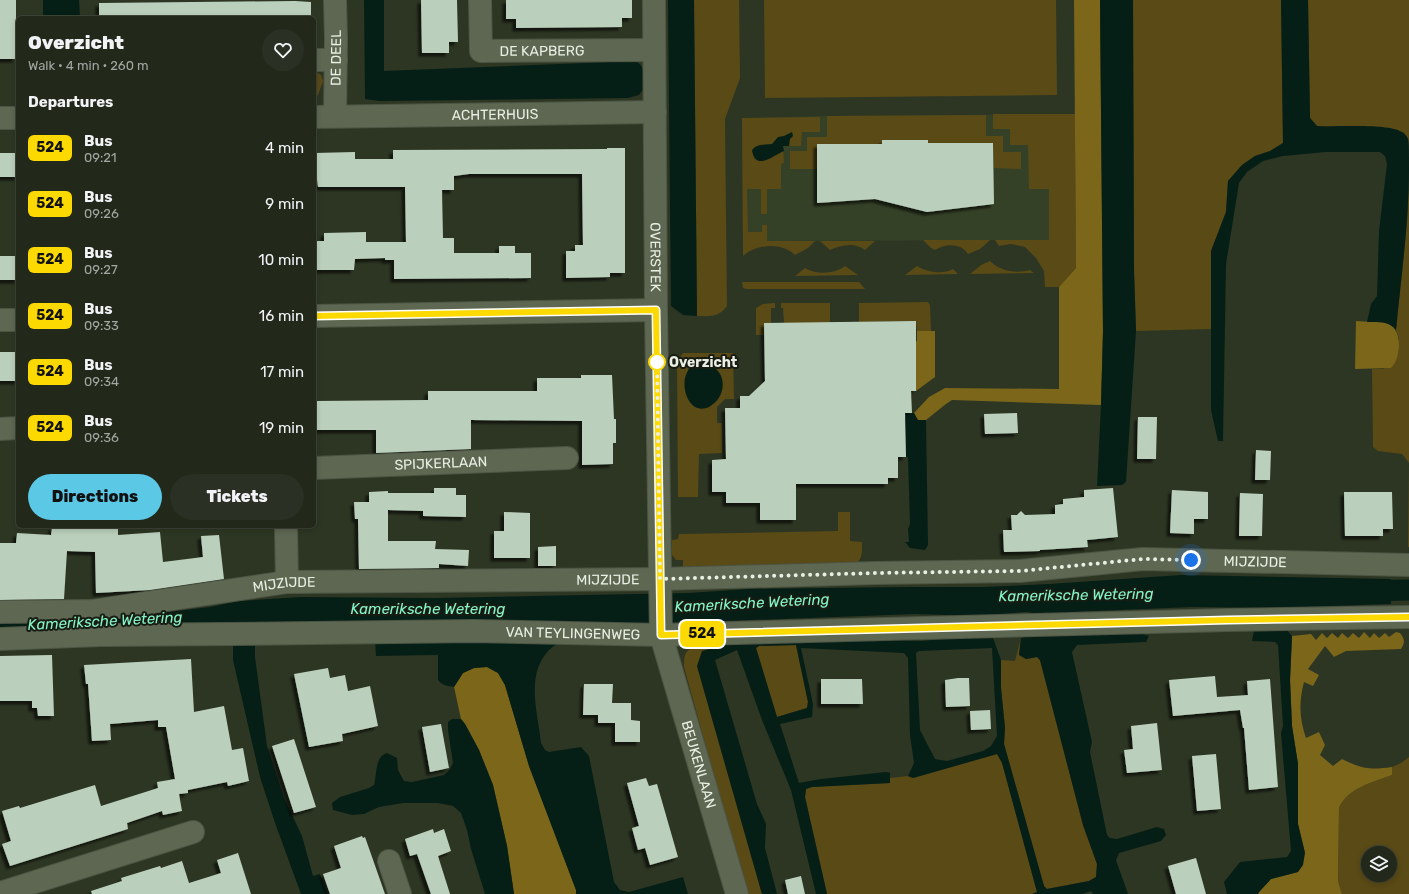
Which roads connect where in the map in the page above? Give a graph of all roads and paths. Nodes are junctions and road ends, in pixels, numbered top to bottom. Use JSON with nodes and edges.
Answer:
{"nodes":[{"id":1,"x":335,"y":0,"type":"edge"},
{"id":2,"x":480,"y":0,"type":"edge"},
{"id":3,"x":654,"y":0,"type":"edge"},
{"id":4,"x":654,"y":50,"type":"junction"},
{"id":5,"x":316,"y":60,"type":"edge"},
{"id":6,"x":336,"y":60,"type":"junction"},
{"id":7,"x":655,"y":112,"type":"junction"},
{"id":8,"x":324,"y":116,"type":"edge"},
{"id":9,"x":0,"y":118,"type":"edge"},
{"id":10,"x":16,"y":118,"type":"edge"},
{"id":11,"x":656,"y":310,"type":"junction"},
{"id":12,"x":316,"y":316,"type":"edge"},
{"id":13,"x":0,"y":320,"type":"edge"},
{"id":14,"x":16,"y":320,"type":"edge"},
{"id":15,"x":16,"y":428,"type":"edge"},
{"id":16,"x":0,"y":429,"type":"edge"},
{"id":17,"x":567,"y":458,"type":"dead end"},
{"id":18,"x":316,"y":468,"type":"edge"},
{"id":19,"x":286,"y":528,"type":"edge"},
{"id":20,"x":1409,"y":565,"type":"edge"},
{"id":21,"x":287,"y":582,"type":"junction"},
{"id":22,"x":660,"y":582,"type":"junction"},
{"id":23,"x":0,"y":612,"type":"edge"},
{"id":24,"x":1409,"y":618,"type":"edge"},
{"id":25,"x":661,"y":631,"type":"junction"},
{"id":26,"x":0,"y":639,"type":"edge"},
{"id":27,"x":193,"y":832,"type":"dead end"},
{"id":28,"x":389,"y":861,"type":"dead end"},
{"id":29,"x":0,"y":893,"type":"edge"},
{"id":30,"x":400,"y":894,"type":"edge"},
{"id":31,"x":737,"y":894,"type":"edge"}],
"edges":[{"from":1,"to":6,"type":"street","name":"DE DEEL"},
{"from":2,"to":4,"type":"street","name":"DE KAPBERG"},
{"from":3,"to":4,"type":"street","name":"OVERSTEK"},
{"from":4,"to":7,"type":"street","name":"OVERSTEK"},
{"from":5,"to":6,"type":"street"},
{"from":6,"to":8,"type":"street","name":"DE DEEL"},
{"from":7,"to":8,"type":"street","name":"ACHTERHUIS"},
{"from":7,"to":11,"type":"street","name":"OVERSTEK"},
{"from":9,"to":10,"type":"street"},
{"from":11,"to":12,"type":"street"},
{"from":11,"to":22,"type":"street","name":"OVERSTEK"},
{"from":13,"to":14,"type":"street"},
{"from":15,"to":16,"type":"street"},
{"from":17,"to":18,"type":"street","name":"SPIJKERLAAN"},
{"from":19,"to":21,"type":"street"},
{"from":20,"to":22,"type":"street","name":"MIJZIJDE"},
{"from":21,"to":22,"type":"street","name":"MIJZIJDE"},
{"from":21,"to":23,"type":"street","name":"MIJZIJDE"},
{"from":22,"to":25,"type":"street","name":"OVERSTEK"},
{"from":24,"to":25,"type":"street","name":"VAN TEYLINGENWEG"},
{"from":25,"to":26,"type":"street","name":"VAN TEYLINGENWEG"},
{"from":25,"to":31,"type":"street","name":"BEUKENLAAN"},
{"from":27,"to":29,"type":"street"},
{"from":28,"to":30,"type":"street"}]}
